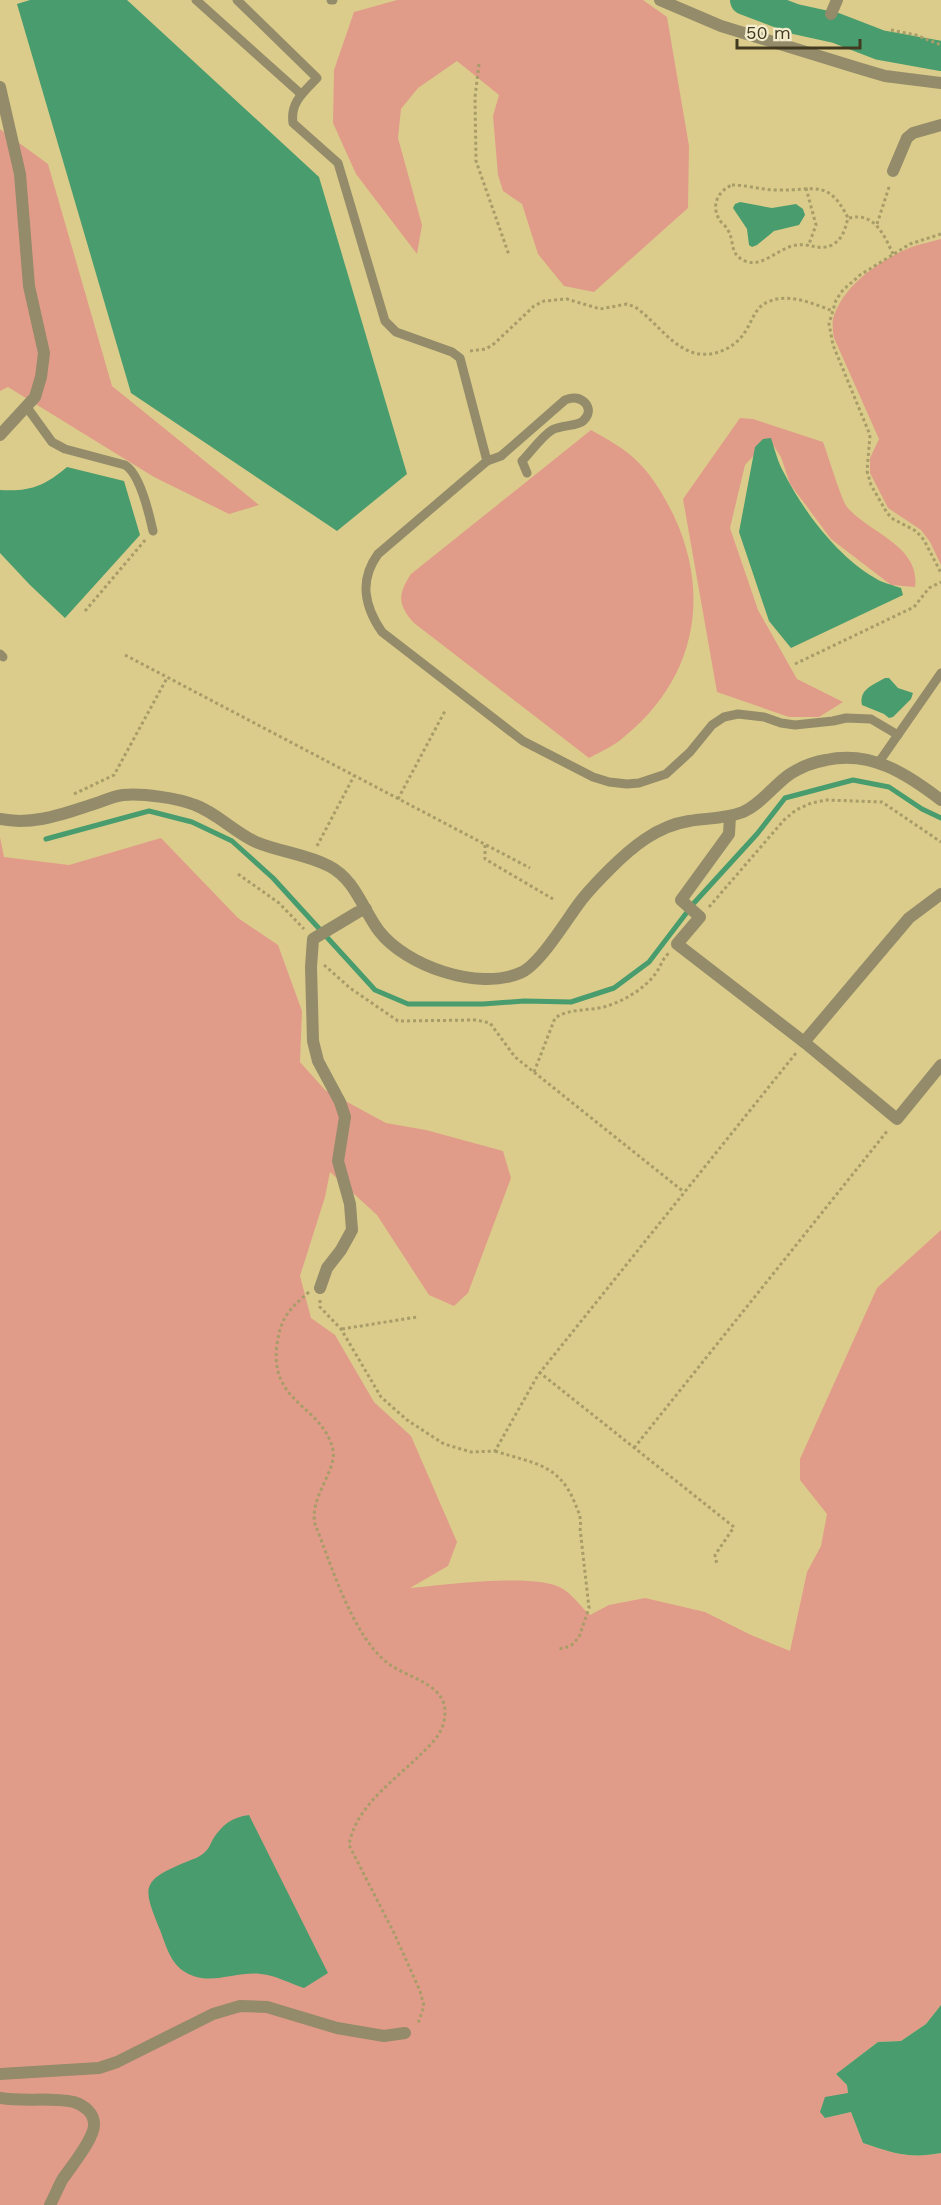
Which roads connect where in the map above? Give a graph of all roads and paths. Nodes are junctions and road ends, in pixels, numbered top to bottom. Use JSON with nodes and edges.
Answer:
{"nodes":[{"id":1,"x":196,"y":0,"type":"edge"},
{"id":2,"x":237,"y":0,"type":"edge"},
{"id":3,"x":660,"y":0,"type":"edge"},
{"id":4,"x":837,"y":0,"type":"edge"},
{"id":5,"x":831,"y":14,"type":"dead end"},
{"id":6,"x":891,"y":30,"type":"dead end"},
{"id":7,"x":941,"y":45,"type":"edge"},
{"id":8,"x":479,"y":64,"type":"dead end"},
{"id":9,"x":941,"y":83,"type":"edge"},
{"id":10,"x":0,"y":87,"type":"edge"},
{"id":11,"x":301,"y":94,"type":"junction"},
{"id":12,"x":941,"y":125,"type":"edge"},
{"id":13,"x":893,"y":171,"type":"joint"},
{"id":14,"x":806,"y":188,"type":"junction"},
{"id":15,"x":848,"y":218,"type":"junction"},
{"id":16,"x":877,"y":224,"type":"junction"},
{"id":17,"x":941,"y":234,"type":"edge"},
{"id":18,"x":808,"y":244,"type":"junction"},
{"id":19,"x":893,"y":254,"type":"junction"},
{"id":20,"x":509,"y":255,"type":"dead end"},
{"id":21,"x":833,"y":311,"type":"junction"},
{"id":22,"x":456,"y":355,"type":"junction"},
{"id":23,"x":26,"y":406,"type":"junction"},
{"id":24,"x":0,"y":435,"type":"edge"},
{"id":25,"x":487,"y":461,"type":"junction"},
{"id":26,"x":527,"y":473,"type":"dead end"},
{"id":27,"x":153,"y":531,"type":"joint"},
{"id":28,"x":941,"y":573,"type":"edge"},
{"id":29,"x":941,"y":582,"type":"edge"},
{"id":30,"x":85,"y":611,"type":"dead end"},
{"id":31,"x":126,"y":655,"type":"dead end"},
{"id":32,"x":795,"y":664,"type":"dead end"},
{"id":33,"x":941,"y":674,"type":"edge"},
{"id":34,"x":167,"y":677,"type":"junction"},
{"id":35,"x":446,"y":709,"type":"dead end"},
{"id":36,"x":898,"y":735,"type":"junction"},
{"id":37,"x":879,"y":762,"type":"junction"},
{"id":38,"x":354,"y":776,"type":"junction"},
{"id":39,"x":65,"y":798,"type":"dead end"},
{"id":40,"x":398,"y":799,"type":"junction"},
{"id":41,"x":941,"y":800,"type":"edge"},
{"id":42,"x":730,"y":816,"type":"junction"},
{"id":43,"x":0,"y":819,"type":"edge"},
{"id":44,"x":941,"y":842,"type":"edge"},
{"id":45,"x":485,"y":845,"type":"junction"},
{"id":46,"x":310,"y":858,"type":"junction"},
{"id":47,"x":530,"y":868,"type":"dead end"},
{"id":48,"x":238,"y":874,"type":"dead end"},
{"id":49,"x":941,"y":894,"type":"edge"},
{"id":50,"x":553,"y":899,"type":"dead end"},
{"id":51,"x":366,"y":909,"type":"junction"},
{"id":52,"x":700,"y":917,"type":"junction"},
{"id":53,"x":313,"y":939,"type":"junction"},
{"id":54,"x":677,"y":944,"type":"junction"},
{"id":55,"x":312,"y":953,"type":"junction"},
{"id":56,"x":804,"y":1042,"type":"junction"},
{"id":57,"x":941,"y":1065,"type":"edge"},
{"id":58,"x":534,"y":1072,"type":"junction"},
{"id":59,"x":897,"y":1119,"type":"junction"},
{"id":60,"x":684,"y":1192,"type":"junction"},
{"id":61,"x":320,"y":1288,"type":"junction"},
{"id":62,"x":417,"y":1317,"type":"dead end"},
{"id":63,"x":341,"y":1329,"type":"junction"},
{"id":64,"x":539,"y":1372,"type":"junction"},
{"id":65,"x":634,"y":1448,"type":"junction"},
{"id":66,"x":495,"y":1450,"type":"junction"},
{"id":67,"x":717,"y":1564,"type":"dead end"},
{"id":68,"x":559,"y":1649,"type":"dead end"},
{"id":69,"x":405,"y":2033,"type":"joint"},
{"id":70,"x":0,"y":2074,"type":"edge"},
{"id":71,"x":0,"y":2098,"type":"edge"},
{"id":72,"x":50,"y":2205,"type":"edge"}],
"edges":[{"from":1,"to":11,"type":"lane"},
{"from":2,"to":11,"type":"lane"},
{"from":3,"to":9,"type":"street"},
{"from":4,"to":5,"type":"street"},
{"from":6,"to":7,"type":"path"},
{"from":8,"to":20,"type":"path"},
{"from":10,"to":23,"type":"street"},
{"from":11,"to":22,"type":"lane"},
{"from":12,"to":13,"type":"street"},
{"from":13,"to":16,"type":"path"},
{"from":14,"to":15,"type":"path"},
{"from":14,"to":18,"type":"path"},
{"from":14,"to":18,"type":"path"},
{"from":15,"to":16,"type":"path"},
{"from":15,"to":18,"type":"path"},
{"from":16,"to":19,"type":"path"},
{"from":17,"to":19,"type":"path"},
{"from":19,"to":21,"type":"path"},
{"from":21,"to":22,"type":"path"},
{"from":21,"to":28,"type":"path"},
{"from":22,"to":25,"type":"lane"},
{"from":23,"to":24,"type":"street"},
{"from":23,"to":27,"type":"lane"},
{"from":25,"to":26,"type":"lane"},
{"from":25,"to":36,"type":"lane"},
{"from":27,"to":30,"type":"path"},
{"from":29,"to":32,"type":"path"},
{"from":31,"to":34,"type":"path"},
{"from":33,"to":36,"type":"lane"},
{"from":34,"to":38,"type":"path"},
{"from":34,"to":39,"type":"path"},
{"from":35,"to":40,"type":"path"},
{"from":36,"to":37,"type":"lane"},
{"from":37,"to":41,"type":"street"},
{"from":37,"to":42,"type":"street"},
{"from":38,"to":40,"type":"path"},
{"from":38,"to":46,"type":"path"},
{"from":40,"to":45,"type":"path"},
{"from":42,"to":51,"type":"street"},
{"from":42,"to":52,"type":"street"},
{"from":43,"to":46,"type":"street"},
{"from":44,"to":52,"type":"path"},
{"from":45,"to":47,"type":"path"},
{"from":45,"to":50,"type":"path"},
{"from":46,"to":51,"type":"street"},
{"from":48,"to":53,"type":"path"},
{"from":49,"to":56,"type":"street"},
{"from":51,"to":53,"type":"street"},
{"from":52,"to":54,"type":"street"},
{"from":53,"to":55,"type":"street"},
{"from":54,"to":56,"type":"street"},
{"from":54,"to":58,"type":"path"},
{"from":55,"to":58,"type":"path"},
{"from":55,"to":61,"type":"street"},
{"from":56,"to":59,"type":"street"},
{"from":56,"to":60,"type":"path"},
{"from":57,"to":59,"type":"street"},
{"from":58,"to":60,"type":"path"},
{"from":59,"to":65,"type":"path"},
{"from":60,"to":64,"type":"path"},
{"from":61,"to":63,"type":"path"},
{"from":61,"to":69,"type":"path"},
{"from":62,"to":63,"type":"path"},
{"from":63,"to":66,"type":"path"},
{"from":64,"to":65,"type":"path"},
{"from":64,"to":66,"type":"path"},
{"from":65,"to":67,"type":"path"},
{"from":66,"to":68,"type":"path"},
{"from":69,"to":70,"type":"street"},
{"from":71,"to":72,"type":"street"}]}
